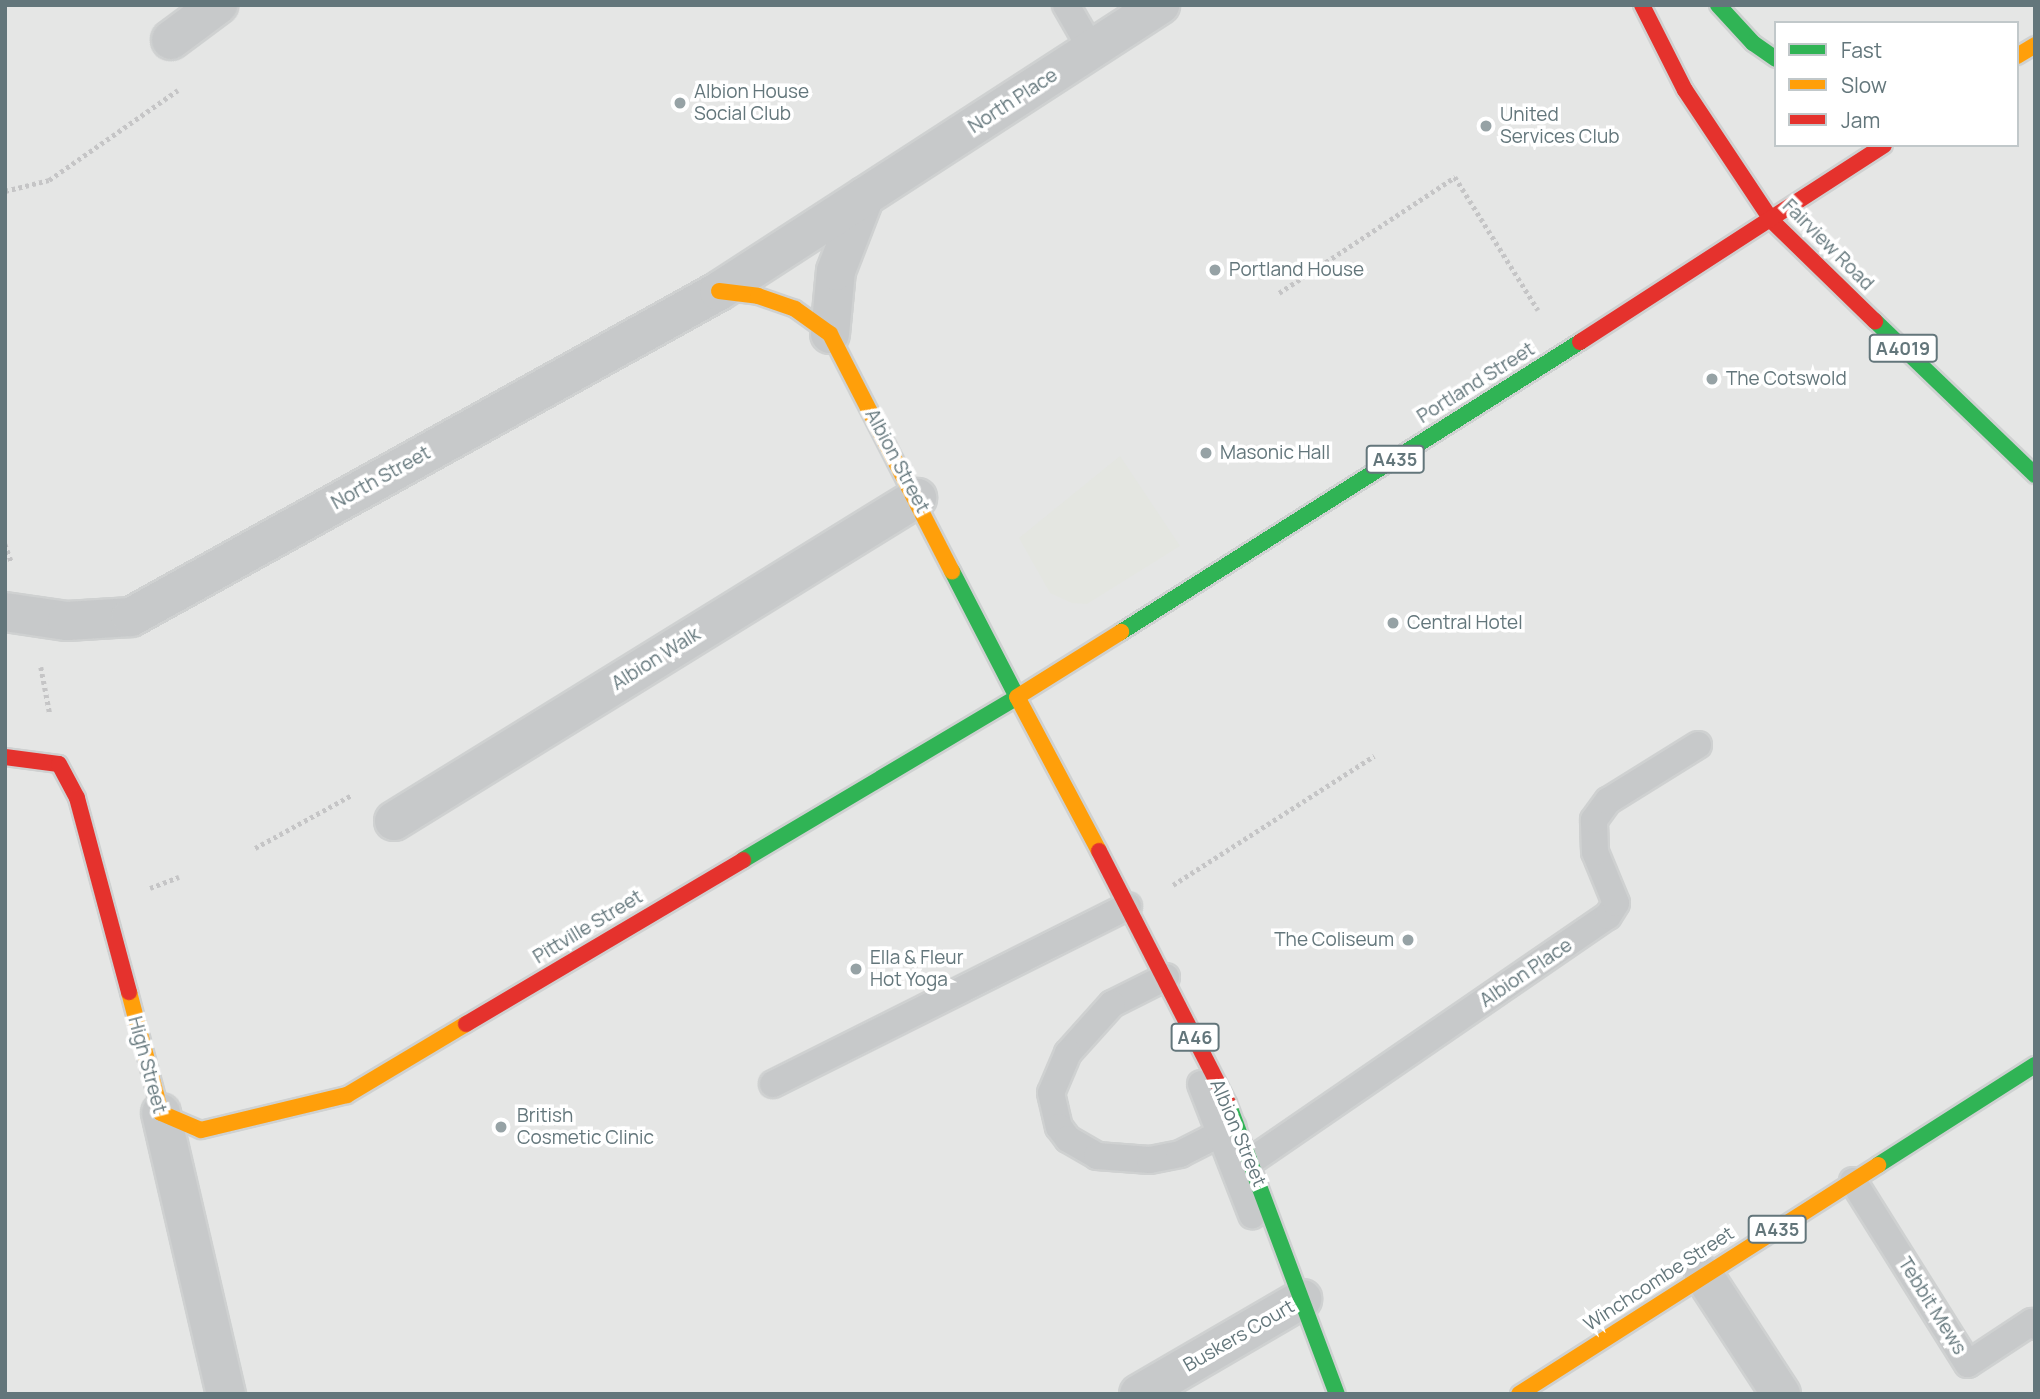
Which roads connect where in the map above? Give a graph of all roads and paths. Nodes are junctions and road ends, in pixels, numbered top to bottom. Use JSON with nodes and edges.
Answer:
{"nodes":[{"id":1,"x":218,"y":5,"type":"edge"},
{"id":2,"x":1066,"y":5,"type":"edge"},
{"id":3,"x":1642,"y":5,"type":"edge"},
{"id":4,"x":1718,"y":5,"type":"edge"},
{"id":5,"x":1157,"y":6,"type":"edge"},
{"id":6,"x":172,"y":40,"type":"dead end"},
{"id":7,"x":2035,"y":45,"type":"edge"},
{"id":8,"x":1092,"y":50,"type":"junction"},
{"id":9,"x":2019,"y":55,"type":"edge"},
{"id":10,"x":1774,"y":58,"type":"edge"},
{"id":11,"x":184,"y":85,"type":"dead end"},
{"id":12,"x":1881,"y":147,"type":"edge"},
{"id":13,"x":5,"y":191,"type":"edge"},
{"id":14,"x":865,"y":196,"type":"junction"},
{"id":15,"x":1772,"y":221,"type":"junction"},
{"id":16,"x":719,"y":290,"type":"junction"},
{"id":17,"x":1279,"y":293,"type":"dead end"},
{"id":18,"x":830,"y":334,"type":"junction"},
{"id":19,"x":1565,"y":352,"type":"junction"},
{"id":20,"x":2035,"y":475,"type":"edge"},
{"id":21,"x":917,"y":498,"type":"junction"},
{"id":22,"x":18,"y":614,"type":"edge"},
{"id":23,"x":39,"y":656,"type":"dead end"},
{"id":24,"x":1017,"y":697,"type":"junction"},
{"id":25,"x":1698,"y":745,"type":"dead end"},
{"id":26,"x":7,"y":756,"type":"edge"},
{"id":27,"x":1374,"y":756,"type":"dead end"},
{"id":28,"x":48,"y":761,"type":"junction"},
{"id":29,"x":394,"y":821,"type":"joint"},
{"id":30,"x":255,"y":848,"type":"dead end"},
{"id":31,"x":1124,"y":911,"type":"junction"},
{"id":32,"x":1158,"y":981,"type":"junction"},
{"id":33,"x":2035,"y":1065,"type":"edge"},
{"id":34,"x":774,"y":1084,"type":"dead end"},
{"id":35,"x":160,"y":1113,"type":"junction"},
{"id":36,"x":1229,"y":1129,"type":"junction"},
{"id":37,"x":1251,"y":1161,"type":"junction"},
{"id":38,"x":1853,"y":1181,"type":"junction"},
{"id":39,"x":1704,"y":1276,"type":"junction"},
{"id":40,"x":1295,"y":1303,"type":"junction"},
{"id":41,"x":2035,"y":1326,"type":"edge"},
{"id":42,"x":226,"y":1394,"type":"edge"},
{"id":43,"x":1139,"y":1394,"type":"edge"},
{"id":44,"x":1326,"y":1394,"type":"edge"},
{"id":45,"x":1338,"y":1394,"type":"edge"},
{"id":46,"x":1519,"y":1394,"type":"edge"},
{"id":47,"x":1781,"y":1394,"type":"edge"}],
"edges":[{"from":1,"to":6,"type":"street"},
{"from":2,"to":8,"type":"lane"},
{"from":3,"to":15,"type":"main road","name":"Fairview Road","number":"A4019"},
{"from":4,"to":10,"type":"main road"},
{"from":5,"to":8,"type":"street","name":"North Place"},
{"from":7,"to":9,"type":"main road"},
{"from":8,"to":14,"type":"street","name":"North Place"},
{"from":11,"to":13,"type":"path"},
{"from":12,"to":15,"type":"main road","name":"Portland Street","number":"A435"},
{"from":14,"to":16,"type":"street","name":"North Place"},
{"from":14,"to":18,"type":"street"},
{"from":15,"to":19,"type":"main road","name":"Portland Street","number":"A435"},
{"from":15,"to":20,"type":"main road","name":"Fairview Road","number":"A4019"},
{"from":16,"to":18,"type":"main road","name":"Albion Street"},
{"from":16,"to":22,"type":"street","name":"North Street"},
{"from":17,"to":19,"type":"path"},
{"from":18,"to":21,"type":"main road","name":"Albion Street"},
{"from":19,"to":24,"type":"main road","name":"Portland Street","number":"A435"},
{"from":21,"to":24,"type":"main road","name":"Albion Street"},
{"from":21,"to":29,"type":"street","name":"Albion Walk"},
{"from":23,"to":28,"type":"path"},
{"from":24,"to":31,"type":"lane","name":"Albion Street"},
{"from":24,"to":35,"type":"main road","name":"Pittville Street"},
{"from":25,"to":37,"type":"lane","name":"Albion Place"},
{"from":26,"to":28,"type":"lane"},
{"from":27,"to":31,"type":"path"},
{"from":28,"to":35,"type":"main road","name":"High Street"},
{"from":29,"to":30,"type":"path"},
{"from":31,"to":32,"type":"lane","name":"Albion Street"},
{"from":31,"to":34,"type":"lane"},
{"from":32,"to":36,"type":"lane","name":"Albion Street"},
{"from":32,"to":36,"type":"lane"},
{"from":33,"to":38,"type":"main road","name":"Winchcombe Street","number":"A435"},
{"from":35,"to":42,"type":"street","name":"High Street"},
{"from":36,"to":37,"type":"main road","name":"Albion Street"},
{"from":36,"to":40,"type":"lane","name":"Albion Street"},
{"from":37,"to":40,"type":"main road","name":"Albion Street"},
{"from":38,"to":39,"type":"main road","name":"Winchcombe Street","number":"A435"},
{"from":38,"to":41,"type":"lane","name":"Tebbit Mews"},
{"from":39,"to":46,"type":"main road","name":"Winchcombe Street","number":"A435"},
{"from":39,"to":47,"type":"street"},
{"from":40,"to":43,"type":"street","name":"Buskers Court"},
{"from":40,"to":44,"type":"lane","name":"Albion Street"},
{"from":40,"to":45,"type":"main road","name":"Albion Street"}]}
